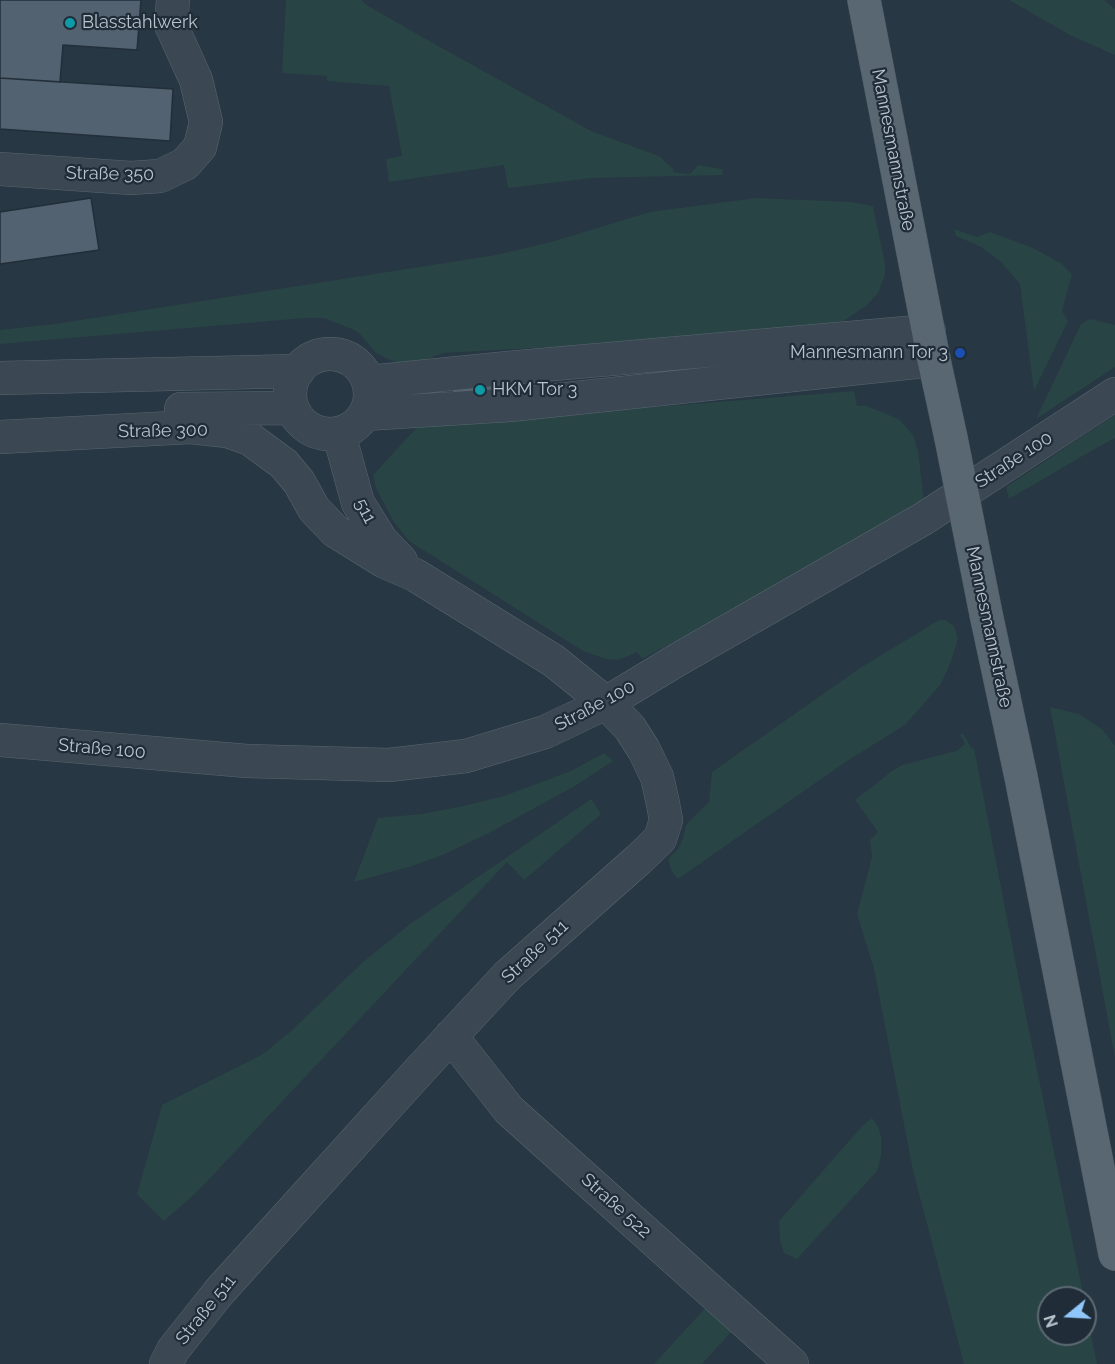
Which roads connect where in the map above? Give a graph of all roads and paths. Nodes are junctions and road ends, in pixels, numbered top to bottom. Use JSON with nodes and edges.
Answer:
{"nodes":[{"id":1,"x":172,"y":0,"type":"edge"},
{"id":2,"x":864,"y":0,"type":"edge"},
{"id":3,"x":0,"y":169,"type":"edge"},
{"id":4,"x":931,"y":345,"type":"junction"},
{"id":5,"x":298,"y":371,"type":"junction"},
{"id":6,"x":0,"y":378,"type":"edge"},
{"id":7,"x":369,"y":382,"type":"junction"},
{"id":8,"x":1115,"y":394,"type":"edge"},
{"id":9,"x":292,"y":408,"type":"junction"},
{"id":10,"x":365,"y":414,"type":"junction"},
{"id":11,"x":0,"y":426,"type":"edge"},
{"id":12,"x":339,"y":434,"type":"junction"},
{"id":13,"x":0,"y":437,"type":"edge"},
{"id":14,"x":415,"y":575,"type":"junction"},
{"id":15,"x":606,"y":703,"type":"junction"},
{"id":16,"x":0,"y":740,"type":"edge"},
{"id":17,"x":451,"y":1036,"type":"junction"},
{"id":18,"x":1115,"y":1254,"type":"edge"},
{"id":19,"x":166,"y":1364,"type":"edge"},
{"id":20,"x":792,"y":1364,"type":"edge"}],
"edges":[{"from":1,"to":3,"type":"street","name":"Straße 350"},
{"from":2,"to":4,"type":"main road","name":"Mannesmannstraße"},
{"from":4,"to":7,"type":"street"},
{"from":4,"to":10,"type":"street"},
{"from":4,"to":18,"type":"main road","name":"Mannesmannstraße","bridge":true},
{"from":5,"to":6,"type":"street"},
{"from":5,"to":7,"type":"street"},
{"from":5,"to":9,"type":"street"},
{"from":7,"to":10,"type":"street"},
{"from":8,"to":15,"type":"street","name":"Straße 100"},
{"from":9,"to":11,"type":"street"},
{"from":9,"to":12,"type":"street"},
{"from":10,"to":12,"type":"street"},
{"from":12,"to":14,"type":"street","name":"511"},
{"from":13,"to":14,"type":"street","name":"Straße 300"},
{"from":14,"to":15,"type":"street","name":"Straße 511"},
{"from":15,"to":16,"type":"street","name":"Straße 100"},
{"from":15,"to":17,"type":"street","name":"Straße 511"},
{"from":17,"to":19,"type":"street","name":"Straße 511"},
{"from":17,"to":20,"type":"street","name":"Straße 522"}]}
